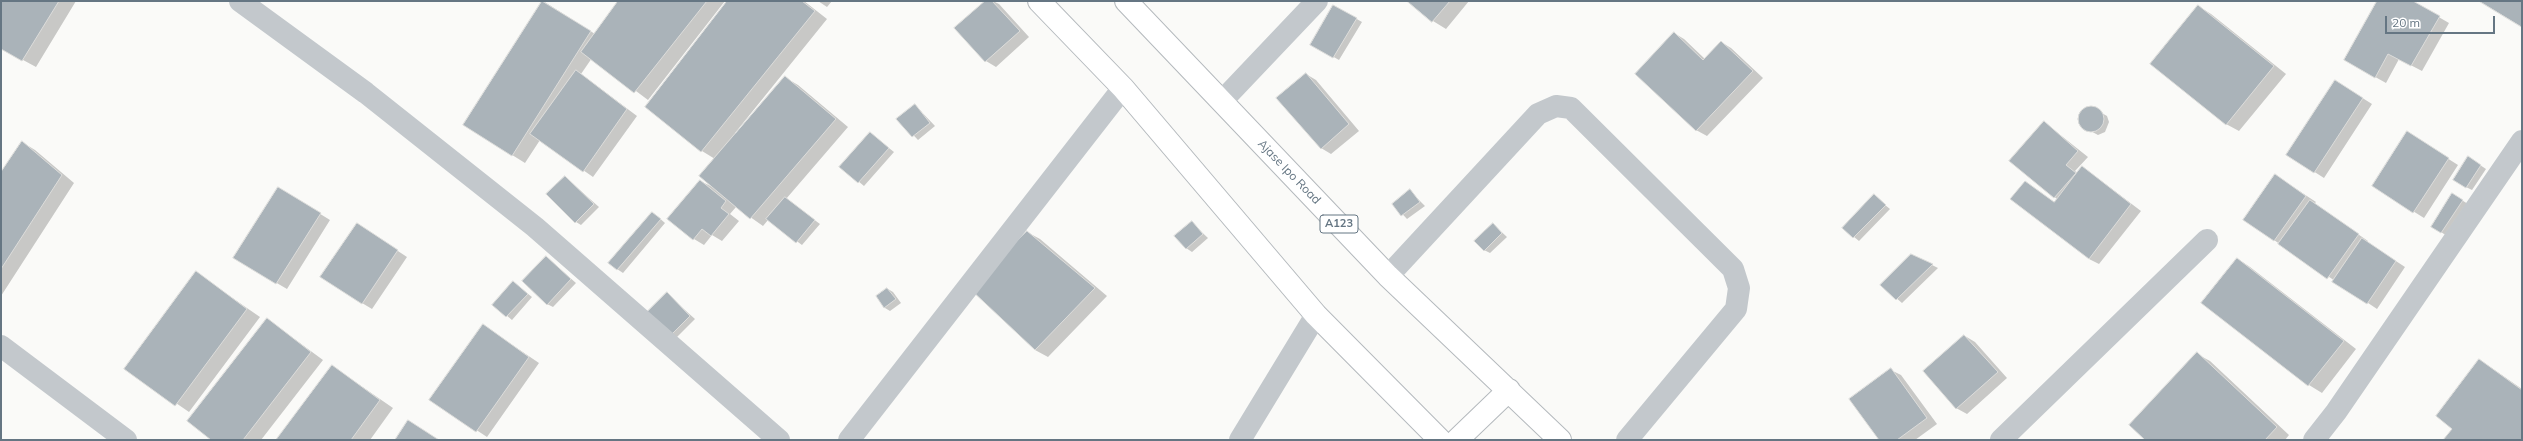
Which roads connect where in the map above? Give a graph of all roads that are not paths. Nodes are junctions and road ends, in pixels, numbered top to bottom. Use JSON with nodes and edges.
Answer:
{"nodes":[{"id":1,"x":240,"y":1,"type":"edge"},
{"id":2,"x":1039,"y":1,"type":"edge"},
{"id":3,"x":1126,"y":1,"type":"edge"},
{"id":4,"x":1317,"y":1,"type":"edge"},
{"id":5,"x":1123,"y":88,"type":"junction"},
{"id":6,"x":1222,"y":101,"type":"junction"},
{"id":7,"x":2522,"y":141,"type":"edge"},
{"id":8,"x":2207,"y":240,"type":"dead end"},
{"id":9,"x":1388,"y":276,"type":"junction"},
{"id":10,"x":1316,"y":315,"type":"junction"},
{"id":11,"x":1,"y":346,"type":"edge"},
{"id":12,"x":1509,"y":390,"type":"junction"},
{"id":13,"x":126,"y":440,"type":"edge"},
{"id":14,"x":779,"y":440,"type":"edge"},
{"id":15,"x":849,"y":440,"type":"edge"},
{"id":16,"x":1240,"y":440,"type":"edge"},
{"id":17,"x":1440,"y":440,"type":"edge"},
{"id":18,"x":1457,"y":440,"type":"edge"},
{"id":19,"x":1560,"y":440,"type":"edge"},
{"id":20,"x":1627,"y":440,"type":"edge"},
{"id":21,"x":2001,"y":440,"type":"edge"},
{"id":22,"x":2314,"y":440,"type":"edge"}],
"edges":[{"from":1,"to":14,"type":"street"},
{"from":2,"to":5,"type":"highway"},
{"from":3,"to":6,"type":"highway","name":"Ajase Ipo Road","number":"A123"},
{"from":4,"to":6,"type":"street"},
{"from":5,"to":10,"type":"highway"},
{"from":5,"to":15,"type":"street"},
{"from":6,"to":9,"type":"highway","name":"Ajase Ipo Road","number":"A123"},
{"from":7,"to":22,"type":"street"},
{"from":8,"to":21,"type":"street"},
{"from":9,"to":12,"type":"highway","name":"Ajase Ipo Road","number":"A123"},
{"from":9,"to":20,"type":"street"},
{"from":10,"to":16,"type":"street"},
{"from":10,"to":17,"type":"highway"},
{"from":11,"to":13,"type":"street"},
{"from":12,"to":18,"type":"highway"},
{"from":12,"to":19,"type":"highway","name":"Ajase Ipo Road","number":"A123"}]}
